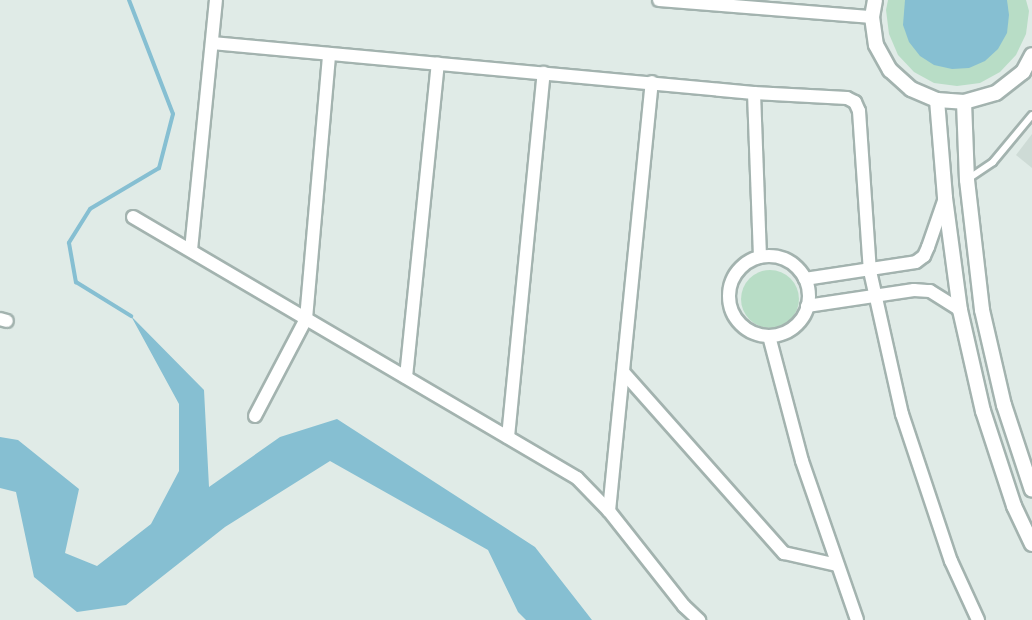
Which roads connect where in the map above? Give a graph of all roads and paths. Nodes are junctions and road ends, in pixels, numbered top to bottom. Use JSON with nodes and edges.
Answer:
{"nodes":[{"id":1,"x":216,"y":0,"type":"edge"},
{"id":2,"x":659,"y":0,"type":"edge"},
{"id":3,"x":874,"y":0,"type":"edge"},
{"id":4,"x":872,"y":17,"type":"junction"},
{"id":5,"x":212,"y":43,"type":"junction"},
{"id":6,"x":329,"y":54,"type":"junction"},
{"id":7,"x":1032,"y":55,"type":"edge"},
{"id":8,"x":438,"y":64,"type":"junction"},
{"id":9,"x":544,"y":73,"type":"junction"},
{"id":10,"x":652,"y":82,"type":"junction"},
{"id":11,"x":754,"y":93,"type":"junction"},
{"id":12,"x":937,"y":100,"type":"junction"},
{"id":13,"x":964,"y":102,"type":"junction"},
{"id":14,"x":1032,"y":115,"type":"edge"},
{"id":15,"x":967,"y":180,"type":"junction"},
{"id":16,"x":945,"y":198,"type":"junction"},
{"id":17,"x":133,"y":217,"type":"dead end"},
{"id":18,"x":190,"y":250,"type":"junction"},
{"id":19,"x":760,"y":257,"type":"junction"},
{"id":20,"x":870,"y":271,"type":"junction"},
{"id":21,"x":805,"y":279,"type":"junction"},
{"id":22,"x":874,"y":296,"type":"junction"},
{"id":23,"x":807,"y":306,"type":"junction"},
{"id":24,"x":960,"y":310,"type":"junction"},
{"id":25,"x":306,"y":319,"type":"junction"},
{"id":26,"x":769,"y":336,"type":"junction"},
{"id":27,"x":624,"y":373,"type":"junction"},
{"id":28,"x":406,"y":377,"type":"junction"},
{"id":29,"x":255,"y":416,"type":"dead end"},
{"id":30,"x":508,"y":437,"type":"junction"},
{"id":31,"x":1032,"y":490,"type":"edge"},
{"id":32,"x":609,"y":511,"type":"junction"},
{"id":33,"x":1032,"y":544,"type":"edge"},
{"id":34,"x":837,"y":565,"type":"junction"},
{"id":35,"x":699,"y":620,"type":"edge"},
{"id":36,"x":857,"y":620,"type":"edge"},
{"id":37,"x":978,"y":620,"type":"edge"}],
"edges":[{"from":1,"to":5,"type":"street"},
{"from":2,"to":4,"type":"street"},
{"from":3,"to":4,"type":"street"},
{"from":4,"to":12,"type":"street"},
{"from":5,"to":6,"type":"street"},
{"from":5,"to":18,"type":"street"},
{"from":6,"to":8,"type":"street"},
{"from":6,"to":25,"type":"street"},
{"from":7,"to":13,"type":"street"},
{"from":8,"to":9,"type":"street"},
{"from":8,"to":28,"type":"street"},
{"from":9,"to":10,"type":"street"},
{"from":9,"to":30,"type":"street"},
{"from":10,"to":11,"type":"street"},
{"from":10,"to":27,"type":"street"},
{"from":11,"to":19,"type":"street"},
{"from":11,"to":20,"type":"street"},
{"from":12,"to":13,"type":"street"},
{"from":12,"to":16,"type":"street"},
{"from":13,"to":15,"type":"street"},
{"from":14,"to":15,"type":"lane"},
{"from":15,"to":31,"type":"street"},
{"from":16,"to":20,"type":"street"},
{"from":16,"to":24,"type":"street"},
{"from":17,"to":18,"type":"street"},
{"from":18,"to":25,"type":"street"},
{"from":19,"to":21,"type":"street"},
{"from":19,"to":26,"type":"street"},
{"from":20,"to":21,"type":"street"},
{"from":20,"to":22,"type":"street"},
{"from":21,"to":23,"type":"street"},
{"from":22,"to":23,"type":"street"},
{"from":22,"to":24,"type":"street"},
{"from":22,"to":37,"type":"street"},
{"from":23,"to":26,"type":"street"},
{"from":24,"to":33,"type":"street"},
{"from":25,"to":28,"type":"street"},
{"from":25,"to":29,"type":"street"},
{"from":26,"to":34,"type":"street"},
{"from":27,"to":32,"type":"street"},
{"from":27,"to":34,"type":"street"},
{"from":28,"to":30,"type":"street"},
{"from":30,"to":32,"type":"street"},
{"from":32,"to":35,"type":"street"},
{"from":34,"to":36,"type":"street"}]}
